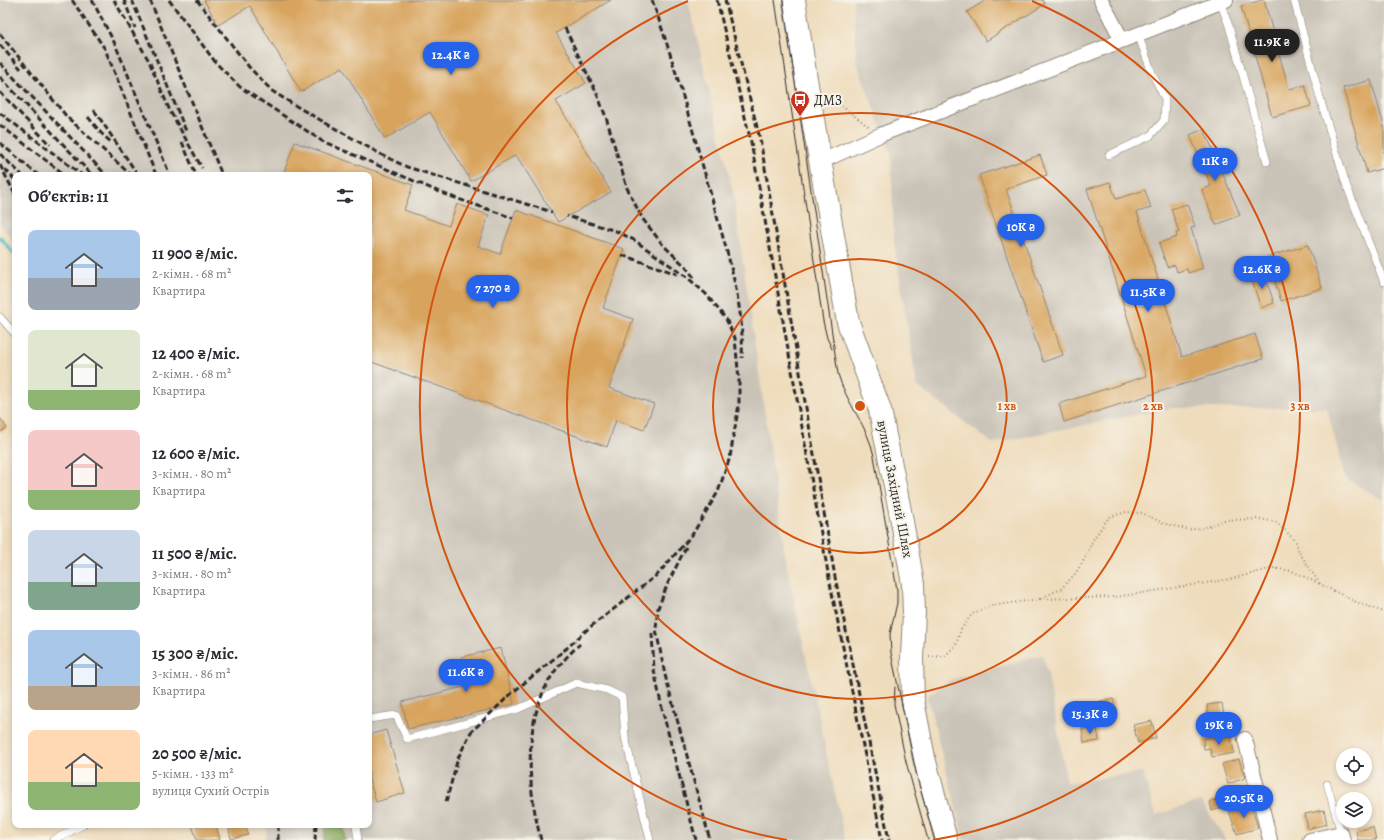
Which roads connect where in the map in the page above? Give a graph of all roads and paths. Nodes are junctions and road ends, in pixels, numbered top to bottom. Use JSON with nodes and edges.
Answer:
{"nodes":[{"id":1,"x":1101,"y":0,"type":"edge"},
{"id":2,"x":1294,"y":0,"type":"edge"},
{"id":3,"x":1223,"y":1,"type":"edge"},
{"id":4,"x":797,"y":5,"type":"edge"},
{"id":5,"x":1138,"y":34,"type":"junction"},
{"id":6,"x":1122,"y":40,"type":"junction"},
{"id":7,"x":806,"y":79,"type":"junction"},
{"id":8,"x":880,"y":134,"type":"junction"},
{"id":9,"x":1109,"y":155,"type":"dead end"},
{"id":10,"x":820,"y":162,"type":"junction"},
{"id":11,"x":1266,"y":162,"type":"dead end"},
{"id":12,"x":1384,"y":282,"type":"edge"},
{"id":13,"x":0,"y":317,"type":"edge"},
{"id":14,"x":12,"y":331,"type":"edge"},
{"id":15,"x":1320,"y":584,"type":"junction"},
{"id":16,"x":1039,"y":599,"type":"junction"},
{"id":17,"x":1384,"y":612,"type":"edge"},
{"id":18,"x":912,"y":658,"type":"junction"},
{"id":19,"x":372,"y":719,"type":"edge"},
{"id":20,"x":1245,"y":739,"type":"dead end"},
{"id":21,"x":1327,"y":784,"type":"dead end"},
{"id":22,"x":77,"y":828,"type":"edge"},
{"id":23,"x":356,"y":828,"type":"edge"},
{"id":24,"x":1342,"y":837,"type":"edge"},
{"id":25,"x":53,"y":840,"type":"edge"},
{"id":26,"x":358,"y":840,"type":"edge"},
{"id":27,"x":650,"y":840,"type":"edge"},
{"id":28,"x":946,"y":840,"type":"edge"},
{"id":29,"x":1270,"y":840,"type":"edge"},
{"id":30,"x":1310,"y":840,"type":"edge"}],
"edges":[{"from":1,"to":6,"type":"street"},
{"from":2,"to":12,"type":"lane"},
{"from":3,"to":5,"type":"street"},
{"from":3,"to":11,"type":"lane"},
{"from":4,"to":7,"type":"highway","name":"вулиця Західний Шлях"},
{"from":5,"to":6,"type":"street"},
{"from":5,"to":9,"type":"lane"},
{"from":6,"to":8,"type":"street"},
{"from":7,"to":8,"type":"path"},
{"from":7,"to":10,"type":"highway","name":"вулиця Західний Шлях"},
{"from":8,"to":10,"type":"street"},
{"from":10,"to":18,"type":"highway","name":"вулиця Західний Шлях"},
{"from":13,"to":14,"type":"lane"},
{"from":15,"to":16,"type":"path"},
{"from":15,"to":16,"type":"path"},
{"from":15,"to":17,"type":"path"},
{"from":16,"to":18,"type":"path"},
{"from":18,"to":28,"type":"highway","name":"вулиця Західний Шлях"},
{"from":19,"to":27,"type":"lane"},
{"from":20,"to":29,"type":"street"},
{"from":21,"to":24,"type":"lane"},
{"from":22,"to":25,"type":"lane"},
{"from":23,"to":26,"type":"lane"},
{"from":24,"to":30,"type":"street"}]}
